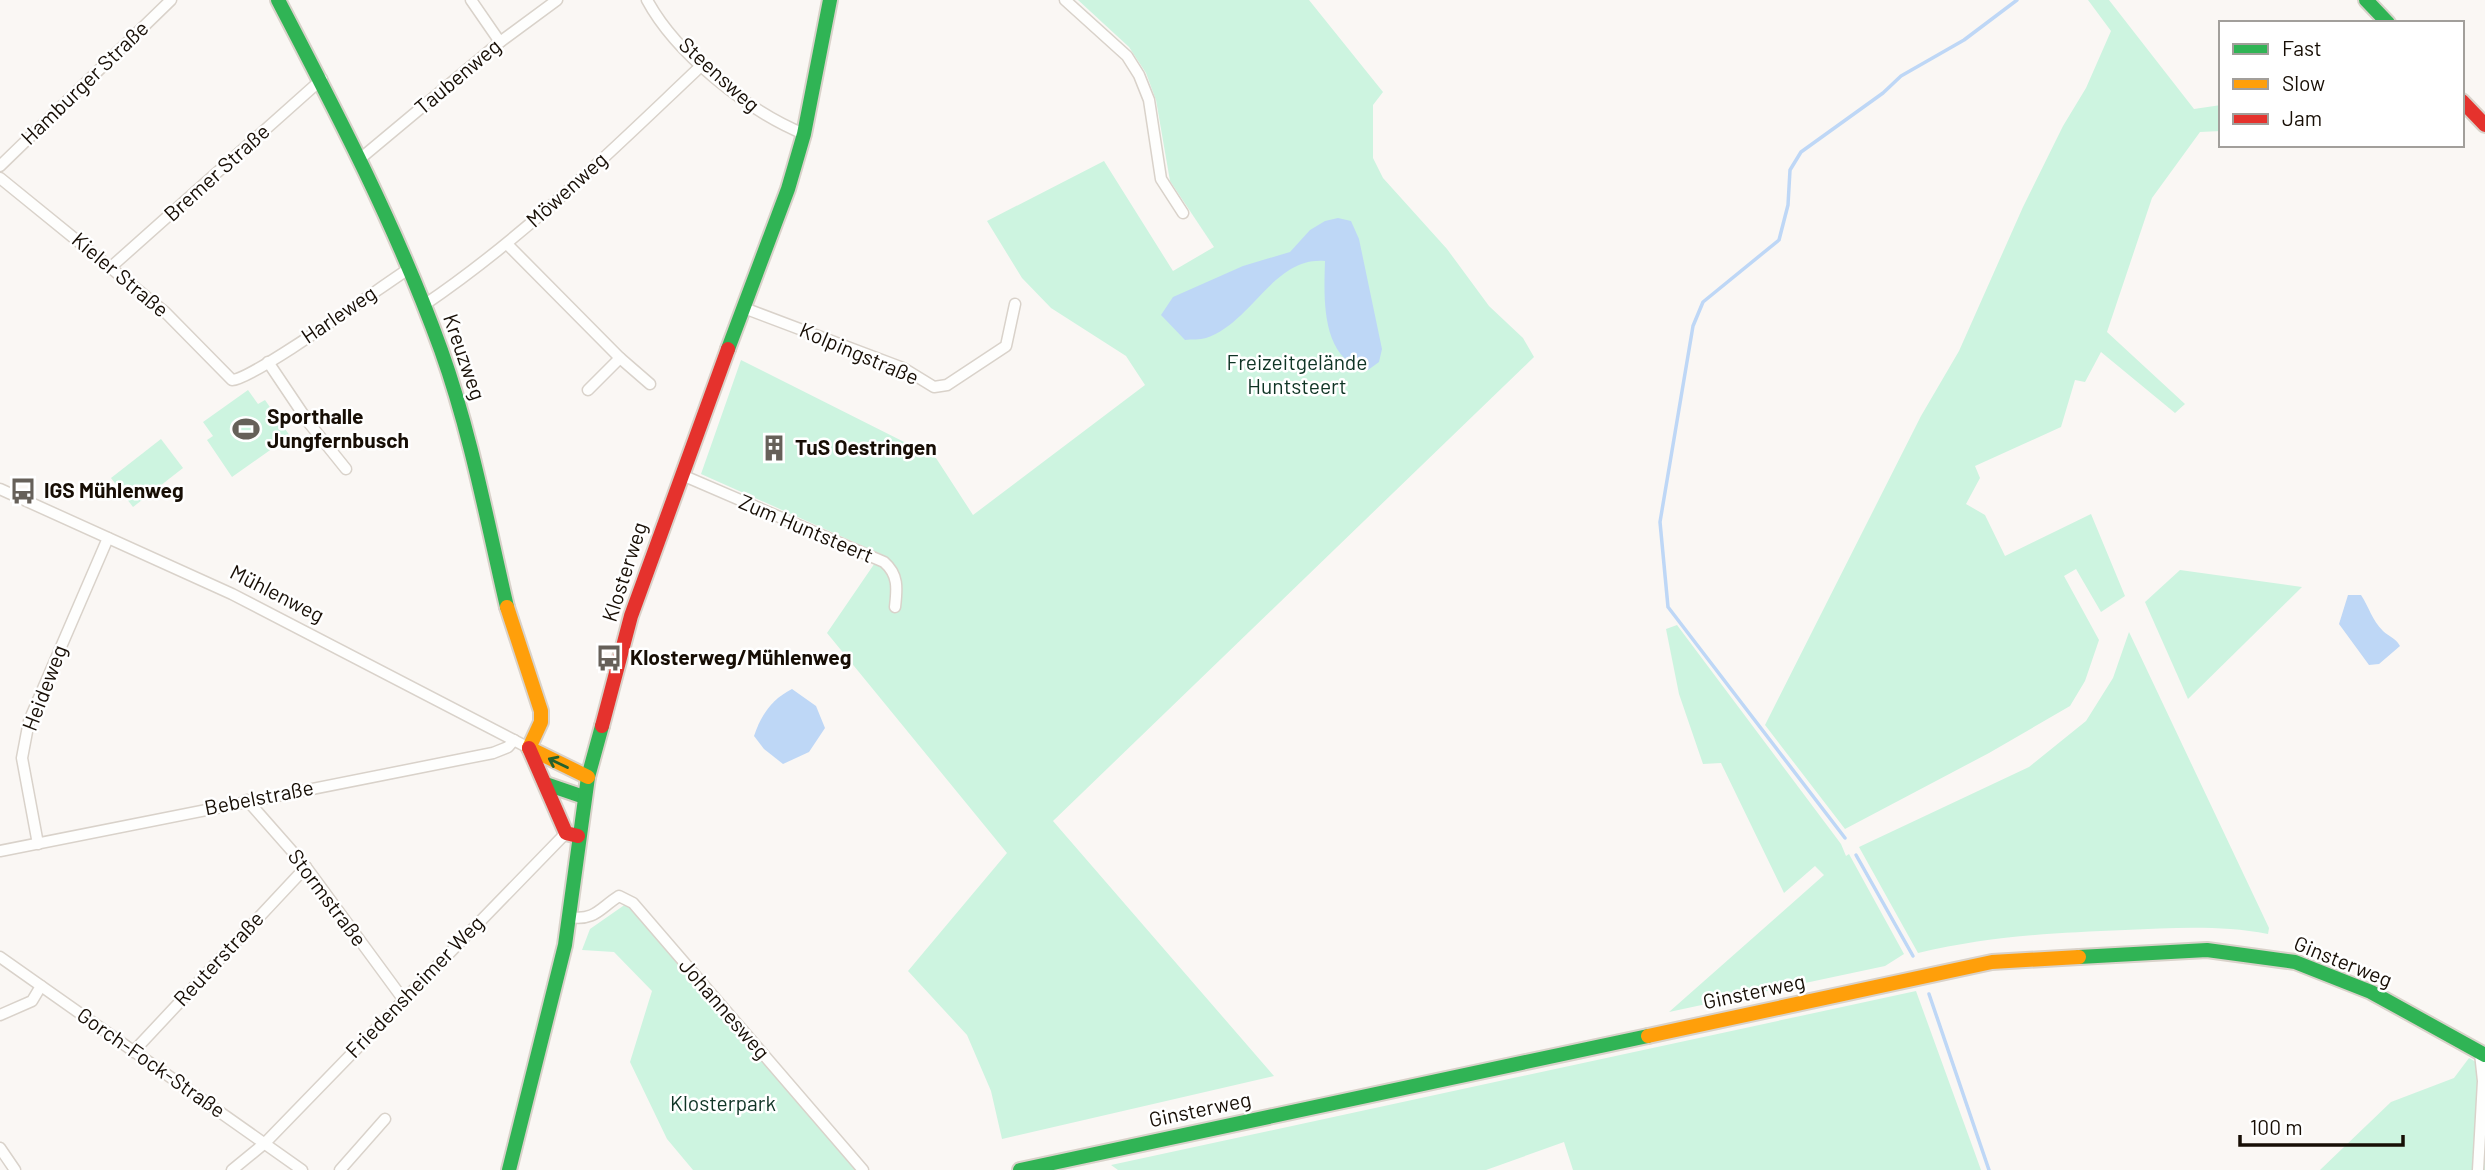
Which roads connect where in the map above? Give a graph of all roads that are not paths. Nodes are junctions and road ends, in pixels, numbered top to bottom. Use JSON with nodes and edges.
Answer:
{"nodes":[{"id":1,"x":171,"y":0,"type":"edge"},
{"id":2,"x":278,"y":0,"type":"edge"},
{"id":3,"x":471,"y":0,"type":"edge"},
{"id":4,"x":557,"y":0,"type":"edge"},
{"id":5,"x":647,"y":0,"type":"edge"},
{"id":6,"x":830,"y":0,"type":"edge"},
{"id":7,"x":1065,"y":0,"type":"edge"},
{"id":8,"x":2366,"y":0,"type":"edge"},
{"id":9,"x":2386,"y":21,"type":"edge"},
{"id":10,"x":500,"y":42,"type":"junction"},
{"id":11,"x":702,"y":65,"type":"junction"},
{"id":12,"x":322,"y":79,"type":"junction"},
{"id":13,"x":2464,"y":103,"type":"edge"},
{"id":14,"x":2485,"y":125,"type":"edge"},
{"id":15,"x":804,"y":134,"type":"junction"},
{"id":16,"x":361,"y":158,"type":"junction"},
{"id":17,"x":0,"y":166,"type":"edge"},
{"id":18,"x":0,"y":178,"type":"edge"},
{"id":19,"x":1183,"y":213,"type":"dead end"},
{"id":20,"x":507,"y":244,"type":"junction"},
{"id":21,"x":111,"y":267,"type":"junction"},
{"id":22,"x":410,"y":268,"type":"junction"},
{"id":23,"x":1015,"y":304,"type":"dead end"},
{"id":24,"x":424,"y":305,"type":"junction"},
{"id":25,"x":744,"y":308,"type":"junction"},
{"id":26,"x":620,"y":358,"type":"junction"},
{"id":27,"x":268,"y":362,"type":"junction"},
{"id":28,"x":232,"y":380,"type":"joint"},
{"id":29,"x":650,"y":384,"type":"dead end"},
{"id":30,"x":588,"y":390,"type":"dead end"},
{"id":31,"x":345,"y":468,"type":"dead end"},
{"id":32,"x":681,"y":475,"type":"junction"},
{"id":33,"x":0,"y":489,"type":"edge"},
{"id":34,"x":108,"y":538,"type":"junction"},
{"id":35,"x":895,"y":607,"type":"dead end"},
{"id":36,"x":514,"y":740,"type":"junction"},
{"id":37,"x":529,"y":748,"type":"junction"},
{"id":38,"x":588,"y":777,"type":"junction"},
{"id":39,"x":546,"y":784,"type":"junction"},
{"id":40,"x":584,"y":797,"type":"junction"},
{"id":41,"x":247,"y":800,"type":"junction"},
{"id":42,"x":572,"y":834,"type":"junction"},
{"id":43,"x":38,"y":844,"type":"junction"},
{"id":44,"x":0,"y":851,"type":"edge"},
{"id":45,"x":306,"y":867,"type":"junction"},
{"id":46,"x":570,"y":917,"type":"junction"},
{"id":47,"x":0,"y":957,"type":"edge"},
{"id":48,"x":41,"y":986,"type":"junction"},
{"id":49,"x":403,"y":999,"type":"junction"},
{"id":50,"x":0,"y":1014,"type":"edge"},
{"id":51,"x":133,"y":1052,"type":"junction"},
{"id":52,"x":2482,"y":1054,"type":"edge"},
{"id":53,"x":385,"y":1119,"type":"dead end"},
{"id":54,"x":265,"y":1143,"type":"junction"},
{"id":55,"x":0,"y":1148,"type":"edge"},
{"id":56,"x":15,"y":1170,"type":"edge"},
{"id":57,"x":232,"y":1170,"type":"edge"},
{"id":58,"x":302,"y":1170,"type":"edge"},
{"id":59,"x":340,"y":1170,"type":"edge"},
{"id":60,"x":509,"y":1170,"type":"edge"},
{"id":61,"x":863,"y":1170,"type":"edge"},
{"id":62,"x":1020,"y":1170,"type":"edge"},
{"id":63,"x":2478,"y":1170,"type":"edge"}],
"edges":[{"from":1,"to":17,"type":"street","name":"Hamburger Straße"},
{"from":2,"to":12,"type":"street","name":"Kreuzweg"},
{"from":3,"to":10,"type":"street"},
{"from":4,"to":10,"type":"street","name":"Taubenweg"},
{"from":5,"to":11,"type":"street","name":"Steensweg"},
{"from":6,"to":15,"type":"street","name":"Klosterweg"},
{"from":7,"to":19,"type":"street"},
{"from":8,"to":9,"type":"street"},
{"from":10,"to":16,"type":"street","name":"Taubenweg"},
{"from":11,"to":15,"type":"street","name":"Steensweg"},
{"from":11,"to":20,"type":"street","name":"Möwenweg"},
{"from":12,"to":16,"type":"street","name":"Kreuzweg"},
{"from":12,"to":21,"type":"street","name":"Bremer Straße"},
{"from":13,"to":14,"type":"street"},
{"from":15,"to":25,"type":"street","name":"Klosterweg"},
{"from":16,"to":22,"type":"street","name":"Kreuzweg"},
{"from":18,"to":21,"type":"street","name":"Kieler Straße"},
{"from":20,"to":24,"type":"street","name":"Möwenweg"},
{"from":20,"to":26,"type":"street"},
{"from":21,"to":28,"type":"street","name":"Kieler Straße"},
{"from":22,"to":24,"type":"street","name":"Kreuzweg"},
{"from":22,"to":27,"type":"street","name":"Harleweg"},
{"from":23,"to":25,"type":"street","name":"Kolpingstraße"},
{"from":24,"to":37,"type":"street","name":"Kreuzweg"},
{"from":25,"to":32,"type":"street","name":"Klosterweg"},
{"from":26,"to":29,"type":"street"},
{"from":26,"to":30,"type":"street"},
{"from":27,"to":28,"type":"street","name":"Harleweg"},
{"from":27,"to":31,"type":"street"},
{"from":32,"to":35,"type":"street","name":"Zum Huntsteert"},
{"from":32,"to":38,"type":"street","name":"Klosterweg"},
{"from":33,"to":34,"type":"street","name":"Mühlenweg"},
{"from":34,"to":36,"type":"street","name":"Mühlenweg"},
{"from":34,"to":43,"type":"street","name":"Heideweg"},
{"from":36,"to":37,"type":"street","name":"Mühlenweg"},
{"from":36,"to":41,"type":"street","name":"Bebelstraße"},
{"from":38,"to":37,"type":"street","name":"Mühlenweg","one_way":true},
{"from":37,"to":39,"type":"street"},
{"from":38,"to":40,"type":"street","name":"Klosterweg"},
{"from":39,"to":40,"type":"street"},
{"from":39,"to":42,"type":"street"},
{"from":40,"to":42,"type":"street","name":"Klosterweg"},
{"from":41,"to":43,"type":"street","name":"Bebelstraße"},
{"from":41,"to":45,"type":"street","name":"Stormstraße"},
{"from":42,"to":46,"type":"street","name":"Klosterweg"},
{"from":42,"to":49,"type":"street","name":"Friedensheimer Weg"},
{"from":43,"to":44,"type":"street","name":"Bebelstraße"},
{"from":45,"to":49,"type":"street","name":"Stormstraße"},
{"from":45,"to":51,"type":"street","name":"Reuterstraße"},
{"from":46,"to":60,"type":"street","name":"Klosterweg"},
{"from":46,"to":61,"type":"street","name":"Johannesweg"},
{"from":47,"to":48,"type":"street","name":"Gorch-Fock-Straße"},
{"from":48,"to":50,"type":"street"},
{"from":48,"to":51,"type":"street","name":"Gorch-Fock-Straße"},
{"from":49,"to":54,"type":"street","name":"Friedensheimer Weg"},
{"from":51,"to":54,"type":"street","name":"Gorch-Fock-Straße"},
{"from":52,"to":62,"type":"street","name":"Ginsterweg"},
{"from":52,"to":63,"type":"street"},
{"from":53,"to":59,"type":"street"},
{"from":54,"to":57,"type":"street","name":"Friedensheimer Weg"},
{"from":54,"to":58,"type":"street","name":"Gorch-Fock-Straße"},
{"from":55,"to":56,"type":"street"}]}
